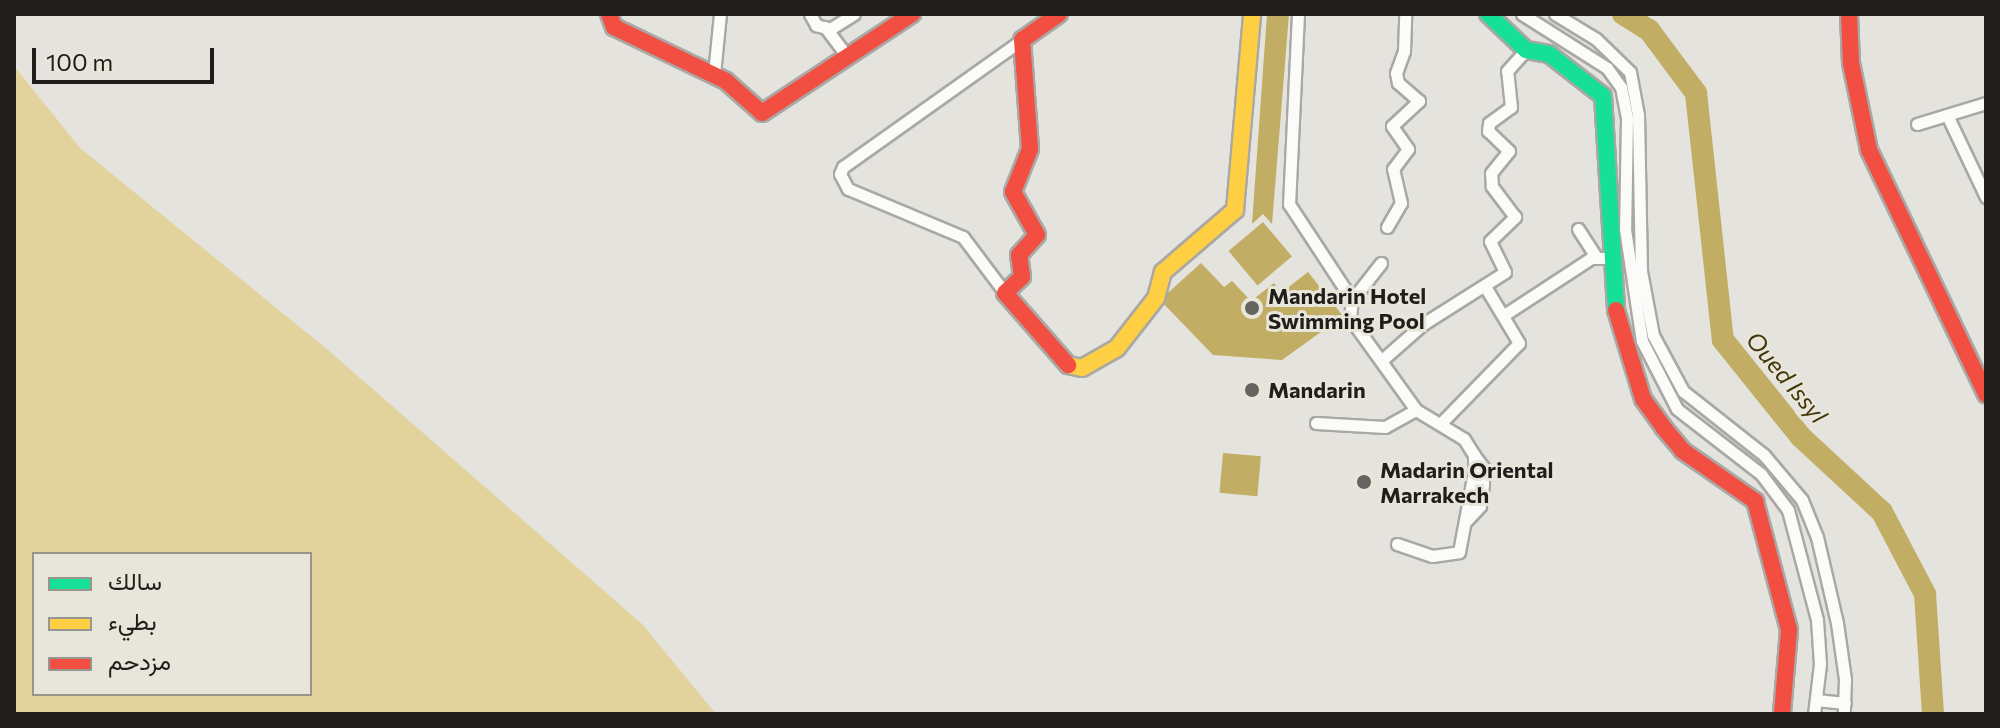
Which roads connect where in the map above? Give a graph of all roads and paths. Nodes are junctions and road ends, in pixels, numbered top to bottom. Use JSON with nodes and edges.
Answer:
{"nodes":[{"id":1,"x":609,"y":14,"type":"edge"},
{"id":2,"x":720,"y":14,"type":"edge"},
{"id":3,"x":810,"y":14,"type":"edge"},
{"id":4,"x":854,"y":14,"type":"edge"},
{"id":5,"x":912,"y":14,"type":"edge"},
{"id":6,"x":1059,"y":14,"type":"edge"},
{"id":7,"x":1252,"y":14,"type":"edge"},
{"id":8,"x":1298,"y":14,"type":"edge"},
{"id":9,"x":1405,"y":14,"type":"edge"},
{"id":10,"x":1488,"y":14,"type":"edge"},
{"id":11,"x":1522,"y":14,"type":"edge"},
{"id":12,"x":1555,"y":14,"type":"edge"},
{"id":13,"x":1849,"y":14,"type":"edge"},
{"id":14,"x":825,"y":27,"type":"junction"},
{"id":15,"x":1022,"y":40,"type":"junction"},
{"id":16,"x":1526,"y":50,"type":"junction"},
{"id":17,"x":845,"y":54,"type":"junction"},
{"id":18,"x":714,"y":74,"type":"junction"},
{"id":19,"x":1986,"y":103,"type":"edge"},
{"id":20,"x":1947,"y":115,"type":"junction"},
{"id":21,"x":1917,"y":124,"type":"dead end"},
{"id":22,"x":1986,"y":197,"type":"edge"},
{"id":23,"x":1387,"y":227,"type":"dead end"},
{"id":24,"x":1578,"y":229,"type":"dead end"},
{"id":25,"x":1603,"y":258,"type":"junction"},
{"id":26,"x":1381,"y":263,"type":"dead end"},
{"id":27,"x":1486,"y":288,"type":"junction"},
{"id":28,"x":1005,"y":293,"type":"junction"},
{"id":29,"x":1352,"y":300,"type":"junction"},
{"id":30,"x":1504,"y":315,"type":"junction"},
{"id":31,"x":1382,"y":360,"type":"junction"},
{"id":32,"x":1986,"y":394,"type":"edge"},
{"id":33,"x":1416,"y":410,"type":"junction"},
{"id":34,"x":1442,"y":422,"type":"junction"},
{"id":35,"x":1316,"y":423,"type":"dead end"},
{"id":36,"x":1397,"y":544,"type":"dead end"},
{"id":37,"x":1816,"y":700,"type":"junction"},
{"id":38,"x":1845,"y":708,"type":"edge"},
{"id":39,"x":1782,"y":714,"type":"edge"},
{"id":40,"x":1814,"y":714,"type":"edge"}],
"edges":[{"from":1,"to":18,"type":"street"},
{"from":2,"to":18,"type":"street"},
{"from":3,"to":14,"type":"street"},
{"from":4,"to":14,"type":"street"},
{"from":5,"to":17,"type":"street"},
{"from":6,"to":15,"type":"street"},
{"from":7,"to":28,"type":"street"},
{"from":8,"to":29,"type":"street"},
{"from":9,"to":23,"type":"street"},
{"from":10,"to":16,"type":"street"},
{"from":11,"to":37,"type":"street"},
{"from":12,"to":38,"type":"street"},
{"from":13,"to":32,"type":"street"},
{"from":14,"to":17,"type":"street"},
{"from":15,"to":28,"type":"street"},
{"from":15,"to":28,"type":"street"},
{"from":16,"to":25,"type":"street"},
{"from":16,"to":27,"type":"street"},
{"from":17,"to":18,"type":"street"},
{"from":19,"to":20,"type":"street"},
{"from":20,"to":21,"type":"street"},
{"from":20,"to":22,"type":"street"},
{"from":24,"to":25,"type":"street"},
{"from":25,"to":30,"type":"street"},
{"from":25,"to":39,"type":"street"},
{"from":26,"to":29,"type":"street"},
{"from":27,"to":30,"type":"street"},
{"from":27,"to":31,"type":"street"},
{"from":29,"to":31,"type":"street"},
{"from":30,"to":34,"type":"street"},
{"from":31,"to":33,"type":"street"},
{"from":33,"to":34,"type":"street"},
{"from":33,"to":35,"type":"street"},
{"from":34,"to":36,"type":"street"},
{"from":37,"to":38,"type":"street"},
{"from":37,"to":40,"type":"street"}]}
